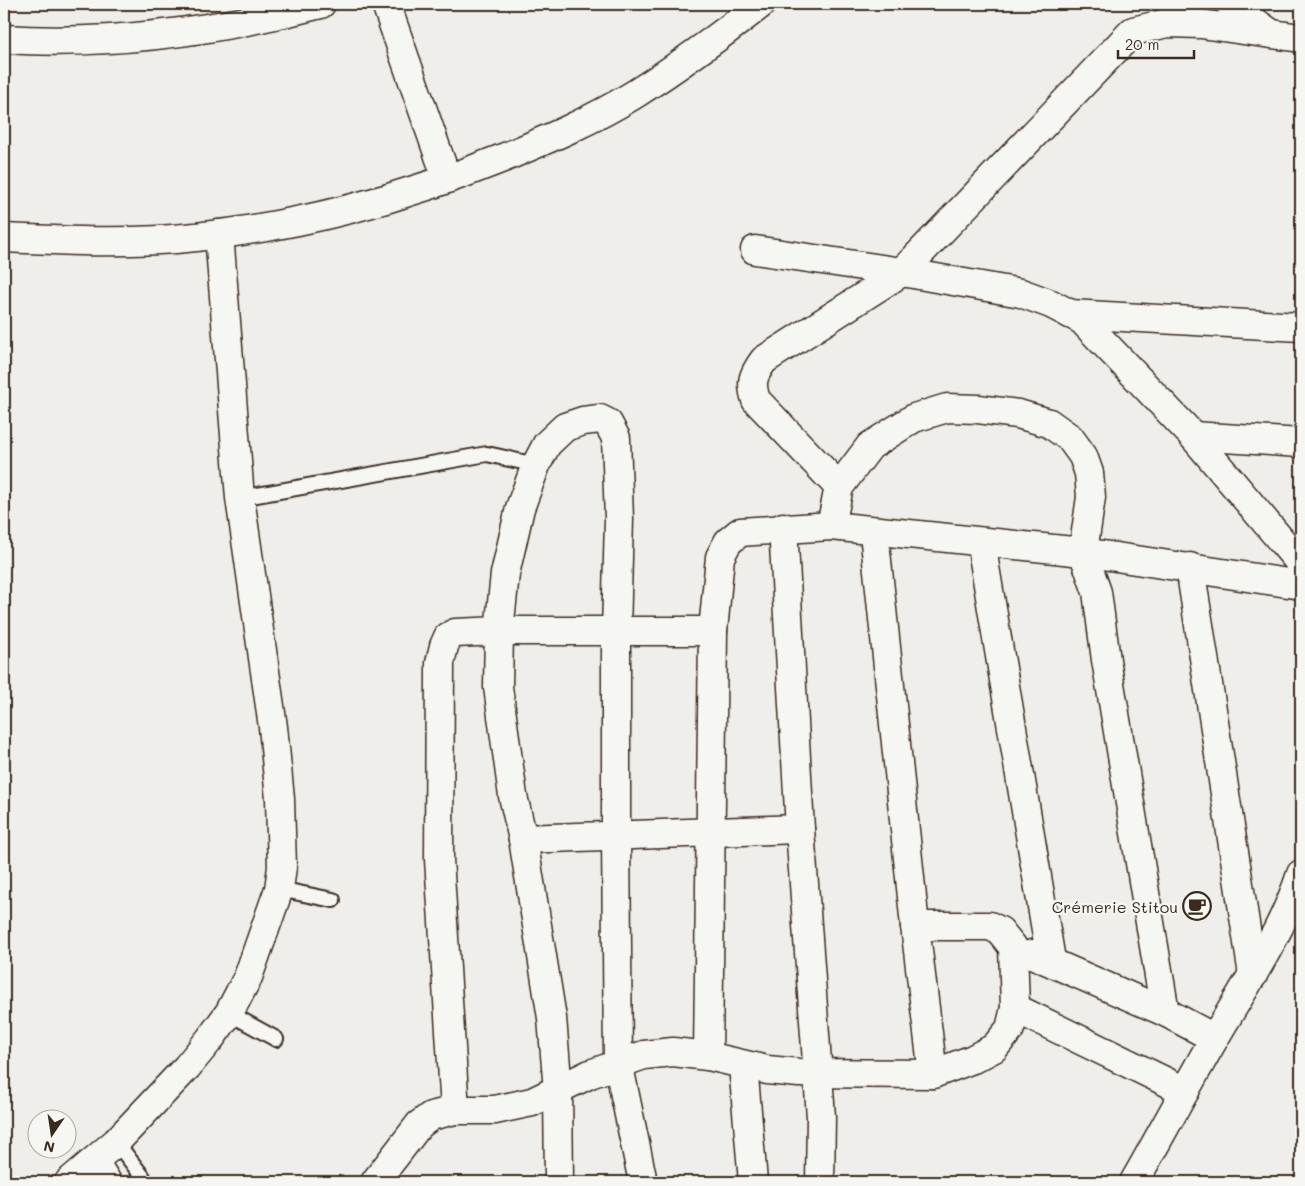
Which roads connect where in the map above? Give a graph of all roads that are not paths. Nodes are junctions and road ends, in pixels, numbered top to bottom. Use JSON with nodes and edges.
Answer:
{"nodes":[{"id":1,"x":321,"y":4,"type":"edge"},
{"id":2,"x":386,"y":4,"type":"edge"},
{"id":3,"x":761,"y":4,"type":"edge"},
{"id":4,"x":1230,"y":4,"type":"edge"},
{"id":5,"x":1270,"y":33,"type":"junction"},
{"id":6,"x":1301,"y":38,"type":"edge"},
{"id":7,"x":4,"y":39,"type":"edge"},
{"id":8,"x":447,"y":179,"type":"junction"},
{"id":9,"x":218,"y":234,"type":"junction"},
{"id":10,"x":4,"y":238,"type":"edge"},
{"id":11,"x":755,"y":250,"type":"dead end"},
{"id":12,"x":902,"y":272,"type":"junction"},
{"id":13,"x":1070,"y":314,"type":"junction"},
{"id":14,"x":1301,"y":327,"type":"edge"},
{"id":15,"x":1194,"y":436,"type":"junction"},
{"id":16,"x":1301,"y":444,"type":"edge"},
{"id":17,"x":536,"y":465,"type":"junction"},
{"id":18,"x":839,"y":487,"type":"junction"},
{"id":19,"x":240,"y":498,"type":"junction"},
{"id":20,"x":831,"y":526,"type":"junction"},
{"id":21,"x":783,"y":528,"type":"junction"},
{"id":22,"x":874,"y":532,"type":"junction"},
{"id":23,"x":981,"y":542,"type":"junction"},
{"id":24,"x":1083,"y":552,"type":"junction"},
{"id":25,"x":1301,"y":563,"type":"edge"},
{"id":26,"x":1190,"y":567,"type":"junction"},
{"id":27,"x":1301,"y":585,"type":"edge"},
{"id":28,"x":499,"y":631,"type":"junction"},
{"id":29,"x":713,"y":631,"type":"junction"},
{"id":30,"x":616,"y":632,"type":"junction"},
{"id":31,"x":800,"y":829,"type":"junction"},
{"id":32,"x":709,"y":834,"type":"junction"},
{"id":33,"x":616,"y":836,"type":"junction"},
{"id":34,"x":523,"y":839,"type":"junction"},
{"id":35,"x":1301,"y":874,"type":"edge"},
{"id":36,"x":279,"y":889,"type":"junction"},
{"id":37,"x":333,"y":900,"type":"dead end"},
{"id":38,"x":915,"y":926,"type":"junction"},
{"id":39,"x":1012,"y":947,"type":"junction"},
{"id":40,"x":1051,"y":960,"type":"junction"},
{"id":41,"x":1253,"y":975,"type":"junction"},
{"id":42,"x":1015,"y":1008,"type":"junction"},
{"id":43,"x":1165,"y":1012,"type":"junction"},
{"id":44,"x":229,"y":1013,"type":"junction"},
{"id":45,"x":276,"y":1038,"type":"dead end"},
{"id":46,"x":1214,"y":1038,"type":"junction"},
{"id":47,"x":708,"y":1056,"type":"junction"},
{"id":48,"x":618,"y":1062,"type":"junction"},
{"id":49,"x":743,"y":1065,"type":"junction"},
{"id":50,"x":817,"y":1072,"type":"junction"},
{"id":51,"x":933,"y":1074,"type":"junction"},
{"id":52,"x":558,"y":1091,"type":"junction"},
{"id":53,"x":1185,"y":1091,"type":"junction"},
{"id":54,"x":455,"y":1110,"type":"junction"},
{"id":55,"x":116,"y":1142,"type":"junction"},
{"id":56,"x":100,"y":1172,"type":"edge"},
{"id":57,"x":143,"y":1177,"type":"dead end"},
{"id":58,"x":379,"y":1180,"type":"edge"},
{"id":59,"x":69,"y":1182,"type":"edge"},
{"id":60,"x":559,"y":1182,"type":"edge"},
{"id":61,"x":643,"y":1182,"type":"edge"},
{"id":62,"x":753,"y":1182,"type":"edge"},
{"id":63,"x":820,"y":1182,"type":"edge"},
{"id":64,"x":1134,"y":1182,"type":"edge"}],
"edges":[{"from":1,"to":7,"type":"street"},
{"from":2,"to":8,"type":"street"},
{"from":3,"to":8,"type":"street"},
{"from":4,"to":5,"type":"street"},
{"from":5,"to":6,"type":"street"},
{"from":5,"to":12,"type":"street"},
{"from":8,"to":9,"type":"street"},
{"from":9,"to":10,"type":"street"},
{"from":9,"to":19,"type":"street"},
{"from":11,"to":12,"type":"street"},
{"from":12,"to":13,"type":"street"},
{"from":12,"to":18,"type":"street"},
{"from":13,"to":14,"type":"street"},
{"from":13,"to":15,"type":"street"},
{"from":15,"to":16,"type":"street"},
{"from":15,"to":25,"type":"street"},
{"from":17,"to":19,"type":"lane"},
{"from":17,"to":28,"type":"street"},
{"from":17,"to":30,"type":"street"},
{"from":18,"to":20,"type":"street"},
{"from":18,"to":24,"type":"street"},
{"from":19,"to":36,"type":"street"},
{"from":20,"to":21,"type":"street"},
{"from":20,"to":22,"type":"street"},
{"from":21,"to":29,"type":"street"},
{"from":21,"to":31,"type":"street"},
{"from":22,"to":23,"type":"street"},
{"from":22,"to":38,"type":"street"},
{"from":23,"to":24,"type":"street"},
{"from":23,"to":40,"type":"street"},
{"from":24,"to":26,"type":"street"},
{"from":24,"to":43,"type":"street"},
{"from":26,"to":27,"type":"street"},
{"from":26,"to":41,"type":"street"},
{"from":28,"to":30,"type":"street"},
{"from":28,"to":34,"type":"street"},
{"from":28,"to":54,"type":"street"},
{"from":29,"to":30,"type":"street"},
{"from":29,"to":32,"type":"street"},
{"from":30,"to":33,"type":"street"},
{"from":31,"to":32,"type":"street"},
{"from":31,"to":50,"type":"street"},
{"from":32,"to":33,"type":"street"},
{"from":32,"to":47,"type":"street"},
{"from":33,"to":34,"type":"street"},
{"from":33,"to":48,"type":"street"},
{"from":34,"to":52,"type":"street"},
{"from":35,"to":41,"type":"street"},
{"from":36,"to":37,"type":"lane"},
{"from":36,"to":44,"type":"street"},
{"from":38,"to":39,"type":"street"},
{"from":38,"to":51,"type":"street"},
{"from":39,"to":40,"type":"street"},
{"from":39,"to":42,"type":"street"},
{"from":40,"to":43,"type":"street"},
{"from":41,"to":46,"type":"street"},
{"from":42,"to":51,"type":"street"},
{"from":42,"to":53,"type":"street"},
{"from":43,"to":46,"type":"street"},
{"from":44,"to":45,"type":"lane"},
{"from":44,"to":55,"type":"street"},
{"from":46,"to":53,"type":"street"},
{"from":47,"to":48,"type":"street"},
{"from":47,"to":49,"type":"street"},
{"from":48,"to":52,"type":"street"},
{"from":48,"to":61,"type":"street"},
{"from":49,"to":50,"type":"street"},
{"from":49,"to":62,"type":"street"},
{"from":50,"to":51,"type":"street"},
{"from":50,"to":63,"type":"street"},
{"from":52,"to":54,"type":"street"},
{"from":52,"to":60,"type":"street"},
{"from":53,"to":64,"type":"street"},
{"from":54,"to":58,"type":"street"},
{"from":55,"to":56,"type":"street"},
{"from":55,"to":57,"type":"lane"},
{"from":56,"to":59,"type":"street"}]}
